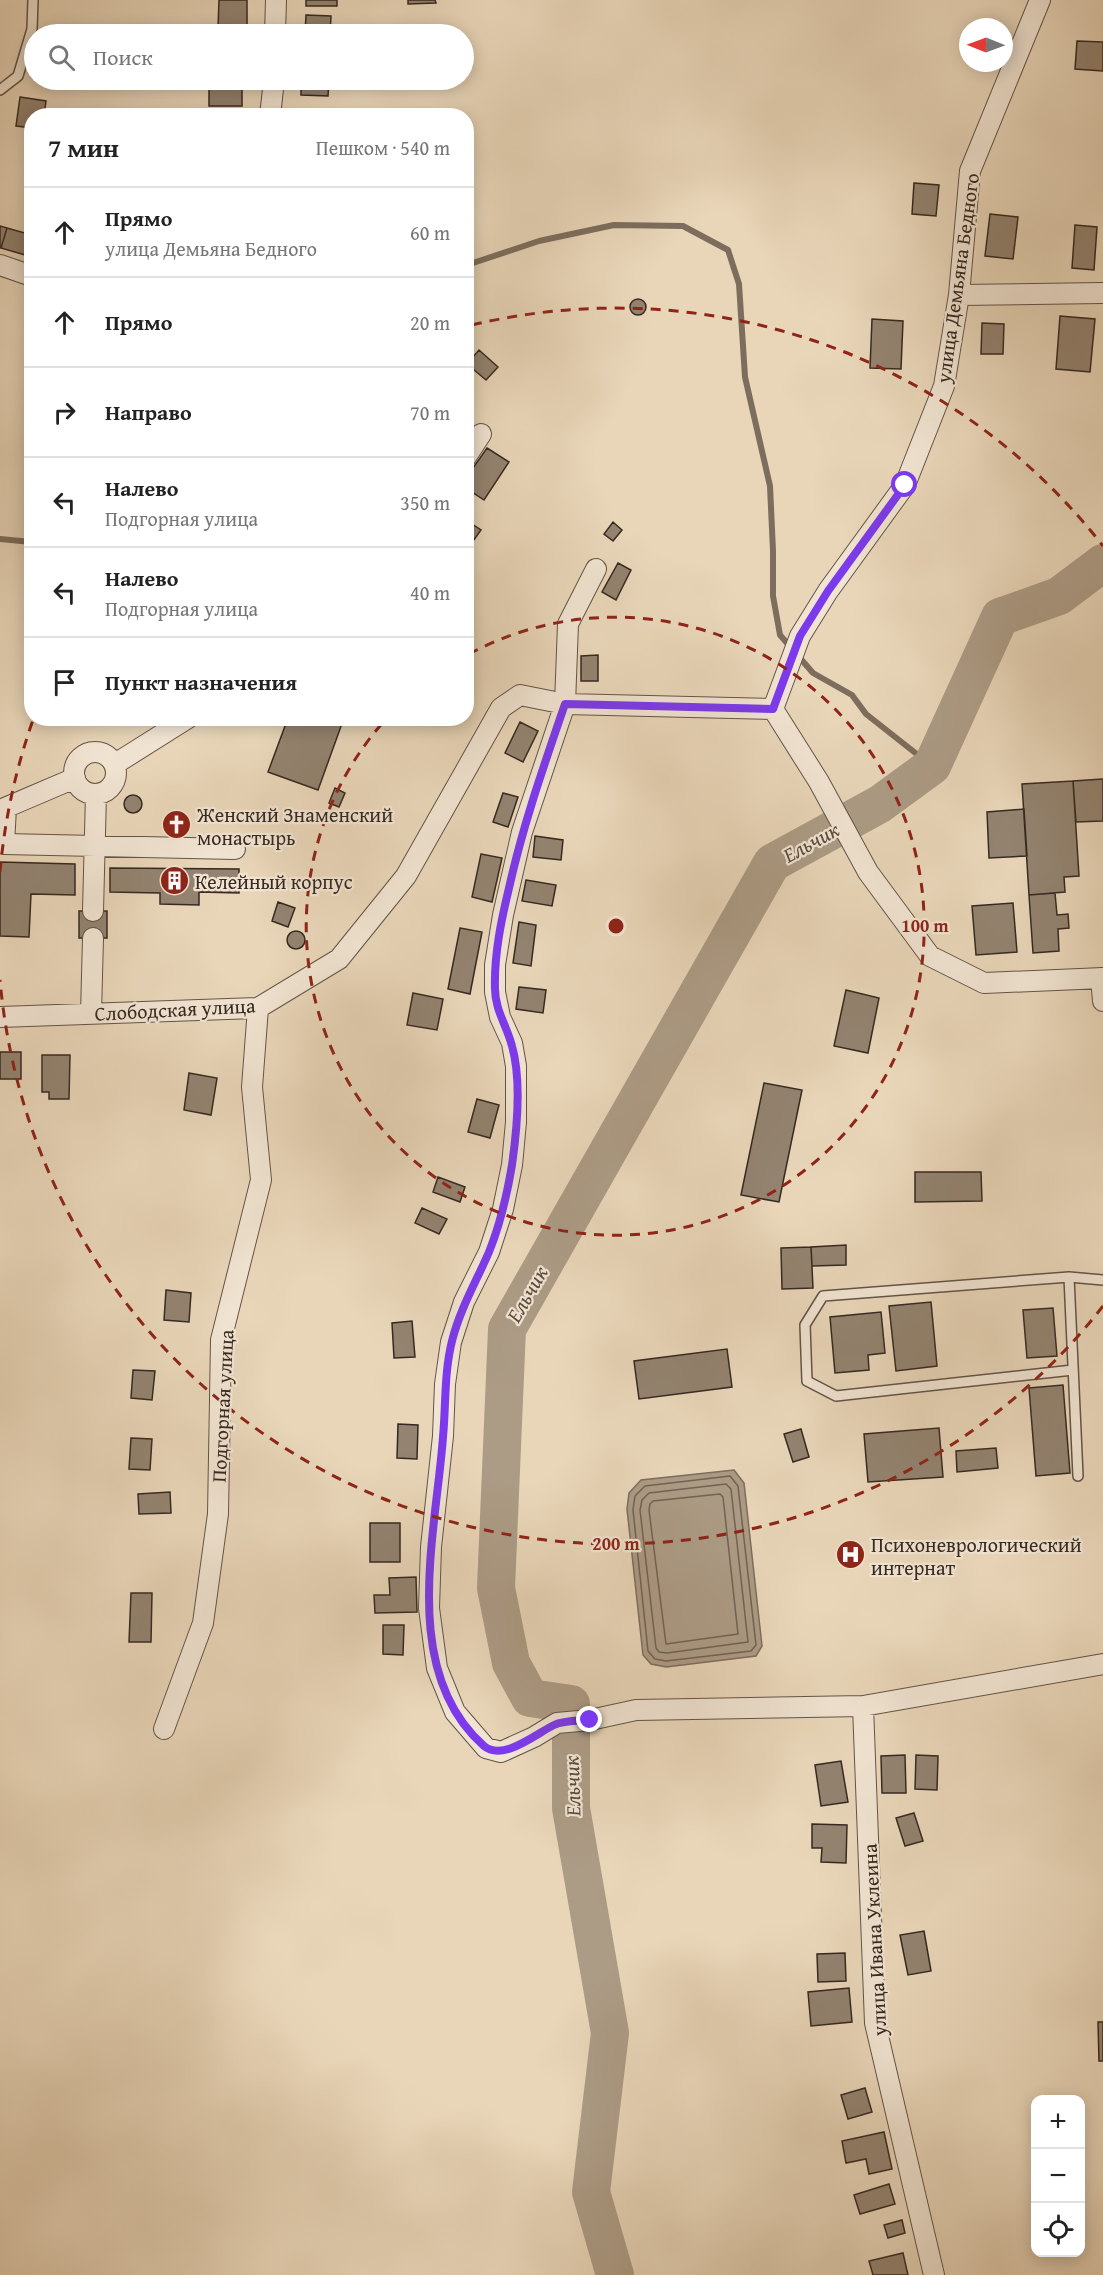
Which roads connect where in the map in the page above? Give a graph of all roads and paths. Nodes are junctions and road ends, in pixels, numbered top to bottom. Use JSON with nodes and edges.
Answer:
{"nodes":[{"id":1,"x":33,"y":0,"type":"edge"},
{"id":2,"x":276,"y":0,"type":"edge"},
{"id":3,"x":1040,"y":0,"type":"edge"},
{"id":4,"x":32,"y":24,"type":"edge"},
{"id":5,"x":275,"y":24,"type":"edge"},
{"id":6,"x":24,"y":56,"type":"edge"},
{"id":7,"x":0,"y":90,"type":"edge"},
{"id":8,"x":273,"y":90,"type":"edge"},
{"id":9,"x":271,"y":108,"type":"edge"},
{"id":10,"x":0,"y":265,"type":"edge"},
{"id":11,"x":24,"y":273,"type":"edge"},
{"id":12,"x":1103,"y":293,"type":"edge"},
{"id":13,"x":959,"y":295,"type":"junction"},
{"id":14,"x":481,"y":434,"type":"dead end"},
{"id":15,"x":474,"y":445,"type":"edge"},
{"id":16,"x":596,"y":569,"type":"dead end"},
{"id":17,"x":565,"y":704,"type":"junction"},
{"id":18,"x":773,"y":709,"type":"junction"},
{"id":19,"x":175,"y":726,"type":"edge"},
{"id":20,"x":115,"y":764,"type":"junction"},
{"id":21,"x":75,"y":778,"type":"junction"},
{"id":22,"x":96,"y":794,"type":"junction"},
{"id":23,"x":3,"y":809,"type":"edge"},
{"id":24,"x":95,"y":846,"type":"junction"},
{"id":25,"x":235,"y":849,"type":"dead end"},
{"id":26,"x":93,"y":911,"type":"dead end"},
{"id":27,"x":93,"y":938,"type":"dead end"},
{"id":28,"x":1102,"y":978,"type":"edge"},
{"id":29,"x":1103,"y":1001,"type":"edge"},
{"id":30,"x":258,"y":1008,"type":"junction"},
{"id":31,"x":91,"y":1014,"type":"junction"},
{"id":32,"x":0,"y":1017,"type":"edge"},
{"id":33,"x":1069,"y":1277,"type":"junction"},
{"id":34,"x":1103,"y":1280,"type":"edge"},
{"id":35,"x":1073,"y":1370,"type":"junction"},
{"id":36,"x":1078,"y":1476,"type":"dead end"},
{"id":37,"x":1103,"y":1664,"type":"edge"},
{"id":38,"x":863,"y":1706,"type":"junction"},
{"id":39,"x":164,"y":1729,"type":"dead end"},
{"id":40,"x":934,"y":2275,"type":"edge"}],
"edges":[{"from":1,"to":4,"type":"lane"},
{"from":2,"to":5,"type":"street"},
{"from":3,"to":13,"type":"street","name":"улица Демьяна Бедного"},
{"from":6,"to":7,"type":"lane"},
{"from":8,"to":9,"type":"street"},
{"from":10,"to":11,"type":"street"},
{"from":12,"to":13,"type":"street"},
{"from":13,"to":18,"type":"street","name":"улица Демьяна Бедного"},
{"from":14,"to":15,"type":"street"},
{"from":16,"to":17,"type":"street"},
{"from":17,"to":18,"type":"street"},
{"from":17,"to":30,"type":"street","name":"Слободская улица"},
{"from":17,"to":38,"type":"street"},
{"from":18,"to":28,"type":"street"},
{"from":19,"to":20,"type":"street"},
{"from":20,"to":21,"type":"street"},
{"from":20,"to":22,"type":"street"},
{"from":21,"to":22,"type":"street"},
{"from":21,"to":23,"type":"street"},
{"from":22,"to":24,"type":"street"},
{"from":23,"to":24,"type":"street"},
{"from":24,"to":25,"type":"street"},
{"from":24,"to":26,"type":"street"},
{"from":27,"to":31,"type":"street"},
{"from":28,"to":29,"type":"street"},
{"from":30,"to":31,"type":"street","name":"Слободская улица"},
{"from":30,"to":39,"type":"street","name":"Подгорная улица"},
{"from":31,"to":32,"type":"street","name":"Слободская улица"},
{"from":33,"to":34,"type":"lane"},
{"from":33,"to":35,"type":"lane"},
{"from":33,"to":35,"type":"lane"},
{"from":35,"to":36,"type":"lane"},
{"from":37,"to":38,"type":"street"},
{"from":38,"to":40,"type":"street","name":"улица Ивана Уклеина"}]}
